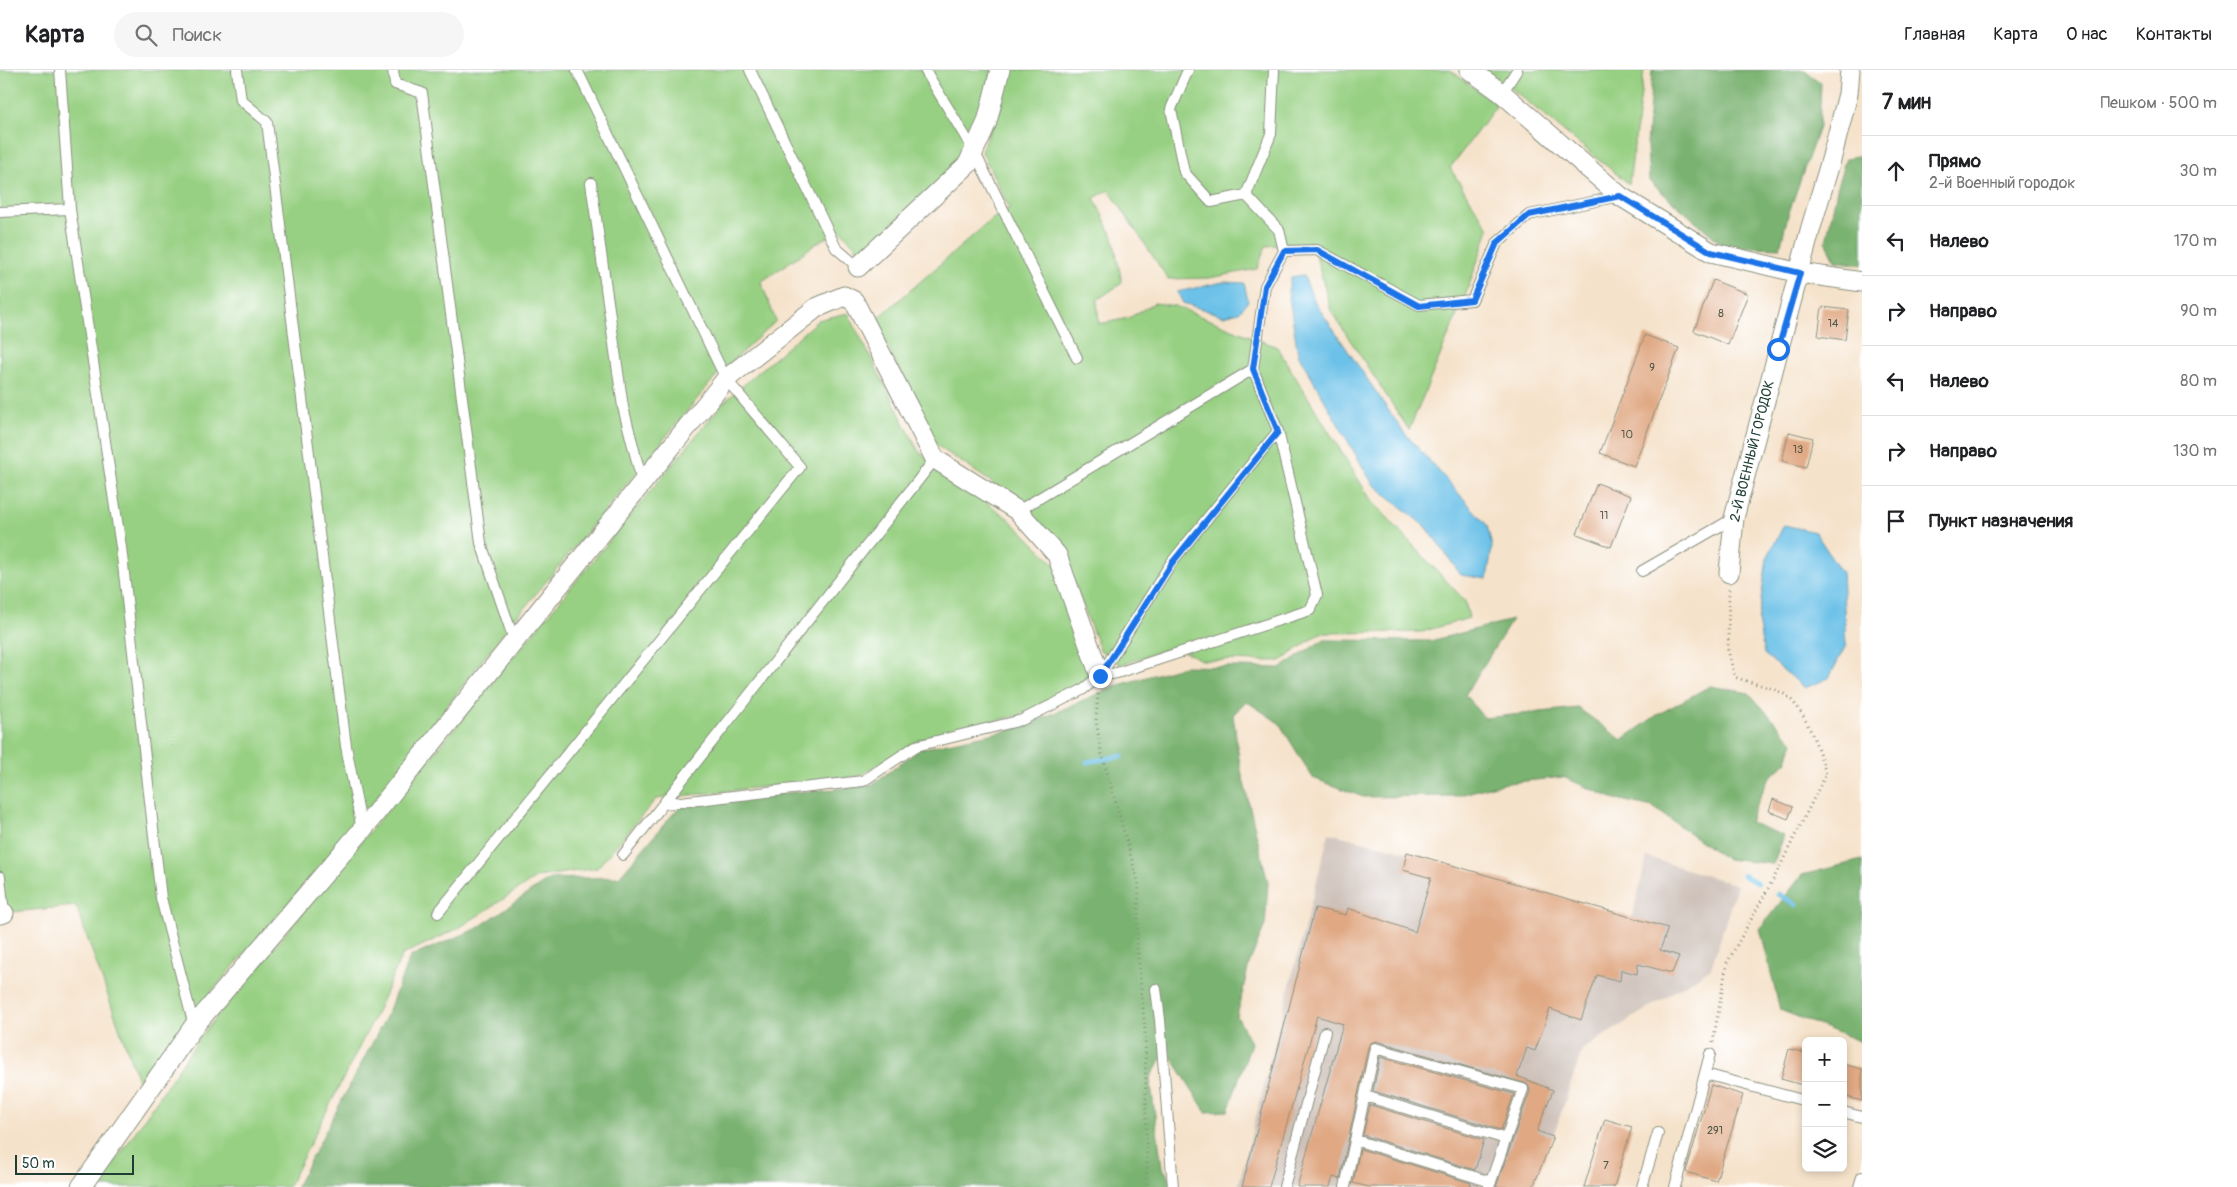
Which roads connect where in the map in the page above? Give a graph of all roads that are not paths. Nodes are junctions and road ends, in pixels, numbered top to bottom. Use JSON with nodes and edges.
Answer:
{"nodes":[{"id":1,"x":60,"y":70,"type":"edge"},
{"id":2,"x":237,"y":70,"type":"edge"},
{"id":3,"x":393,"y":70,"type":"edge"},
{"id":4,"x":576,"y":70,"type":"edge"},
{"id":5,"x":750,"y":70,"type":"edge"},
{"id":6,"x":925,"y":70,"type":"edge"},
{"id":7,"x":1000,"y":70,"type":"edge"},
{"id":8,"x":1188,"y":70,"type":"edge"},
{"id":9,"x":1274,"y":70,"type":"edge"},
{"id":10,"x":1470,"y":70,"type":"edge"},
{"id":11,"x":1517,"y":70,"type":"edge"},
{"id":12,"x":1850,"y":70,"type":"edge"},
{"id":13,"x":1502,"y":93,"type":"junction"},
{"id":14,"x":974,"y":151,"type":"junction"},
{"id":15,"x":591,"y":183,"type":"dead end"},
{"id":16,"x":1246,"y":195,"type":"junction"},
{"id":17,"x":1620,"y":196,"type":"junction"},
{"id":18,"x":70,"y":209,"type":"junction"},
{"id":19,"x":0,"y":212,"type":"edge"},
{"id":20,"x":1284,"y":251,"type":"junction"},
{"id":21,"x":858,"y":267,"type":"joint"},
{"id":22,"x":1800,"y":273,"type":"junction"},
{"id":23,"x":1862,"y":282,"type":"edge"},
{"id":24,"x":1077,"y":358,"type":"dead end"},
{"id":25,"x":1253,"y":369,"type":"junction"},
{"id":26,"x":726,"y":379,"type":"junction"},
{"id":27,"x":1278,"y":432,"type":"junction"},
{"id":28,"x":935,"y":459,"type":"junction"},
{"id":29,"x":642,"y":481,"type":"junction"},
{"id":30,"x":1018,"y":511,"type":"junction"},
{"id":31,"x":1734,"y":518,"type":"junction"},
{"id":32,"x":1642,"y":572,"type":"dead end"},
{"id":33,"x":1729,"y":573,"type":"road end"},
{"id":34,"x":514,"y":640,"type":"junction"},
{"id":35,"x":1100,"y":676,"type":"junction"},
{"id":36,"x":663,"y":804,"type":"junction"},
{"id":37,"x":362,"y":830,"type":"junction"},
{"id":38,"x":623,"y":855,"type":"dead end"},
{"id":39,"x":0,"y":877,"type":"edge"},
{"id":40,"x":2,"y":913,"type":"edge"},
{"id":41,"x":438,"y":913,"type":"dead end"},
{"id":42,"x":1156,"y":989,"type":"dead end"},
{"id":43,"x":194,"y":1026,"type":"junction"},
{"id":44,"x":1325,"y":1032,"type":"dead end"},
{"id":45,"x":1710,"y":1054,"type":"road end"},
{"id":46,"x":1705,"y":1074,"type":"junction"},
{"id":47,"x":1365,"y":1096,"type":"junction"},
{"id":48,"x":1802,"y":1100,"type":"edge"},
{"id":49,"x":1847,"y":1113,"type":"edge"},
{"id":50,"x":1862,"y":1117,"type":"edge"},
{"id":51,"x":1658,"y":1133,"type":"dead end"},
{"id":52,"x":1506,"y":1139,"type":"junction"},
{"id":53,"x":1355,"y":1140,"type":"junction"},
{"id":54,"x":1862,"y":1177,"type":"edge"},
{"id":55,"x":1490,"y":1185,"type":"edge"},
{"id":56,"x":81,"y":1187,"type":"edge"},
{"id":57,"x":1173,"y":1187,"type":"edge"},
{"id":58,"x":1284,"y":1187,"type":"edge"},
{"id":59,"x":1345,"y":1187,"type":"edge"},
{"id":60,"x":1642,"y":1187,"type":"edge"},
{"id":61,"x":1675,"y":1187,"type":"edge"},
{"id":62,"x":1859,"y":1187,"type":"edge"}],
"edges":[{"from":1,"to":18,"type":"lane"},
{"from":2,"to":37,"type":"lane"},
{"from":3,"to":34,"type":"lane"},
{"from":4,"to":26,"type":"lane"},
{"from":5,"to":21,"type":"lane"},
{"from":6,"to":14,"type":"lane"},
{"from":7,"to":14,"type":"street"},
{"from":8,"to":16,"type":"lane"},
{"from":9,"to":16,"type":"lane"},
{"from":10,"to":13,"type":"street"},
{"from":11,"to":13,"type":"lane"},
{"from":12,"to":22,"type":"street","name":"2-Й ВОЕННЫЙ ГОРОДОК"},
{"from":13,"to":17,"type":"street"},
{"from":14,"to":21,"type":"street"},
{"from":14,"to":24,"type":"lane"},
{"from":15,"to":29,"type":"lane"},
{"from":16,"to":20,"type":"lane"},
{"from":17,"to":20,"type":"lane"},
{"from":17,"to":22,"type":"street"},
{"from":18,"to":19,"type":"lane"},
{"from":18,"to":43,"type":"lane"},
{"from":20,"to":25,"type":"lane"},
{"from":22,"to":23,"type":"street"},
{"from":22,"to":31,"type":"street","name":"2-Й ВОЕННЫЙ ГОРОДОК"},
{"from":25,"to":27,"type":"lane"},
{"from":25,"to":30,"type":"lane"},
{"from":26,"to":28,"type":"street"},
{"from":26,"to":29,"type":"street"},
{"from":26,"to":41,"type":"lane"},
{"from":27,"to":35,"type":"lane"},
{"from":27,"to":35,"type":"lane"},
{"from":28,"to":30,"type":"street"},
{"from":28,"to":36,"type":"lane"},
{"from":29,"to":34,"type":"street"},
{"from":30,"to":35,"type":"street"},
{"from":31,"to":32,"type":"lane"},
{"from":31,"to":33,"type":"street","name":"2-Й ВОЕННЫЙ ГОРОДОК"},
{"from":34,"to":37,"type":"street"},
{"from":35,"to":36,"type":"lane"},
{"from":36,"to":38,"type":"lane"},
{"from":37,"to":43,"type":"street"},
{"from":39,"to":40,"type":"lane"},
{"from":42,"to":57,"type":"lane"},
{"from":43,"to":56,"type":"street"},
{"from":44,"to":58,"type":"lane"},
{"from":45,"to":46,"type":"lane"},
{"from":46,"to":48,"type":"lane"},
{"from":46,"to":61,"type":"lane"},
{"from":47,"to":52,"type":"lane"},
{"from":47,"to":52,"type":"lane"},
{"from":47,"to":53,"type":"lane"},
{"from":49,"to":50,"type":"lane"},
{"from":51,"to":60,"type":"lane"},
{"from":52,"to":55,"type":"lane"},
{"from":53,"to":55,"type":"lane"},
{"from":53,"to":59,"type":"lane"},
{"from":54,"to":62,"type":"lane"}]}
